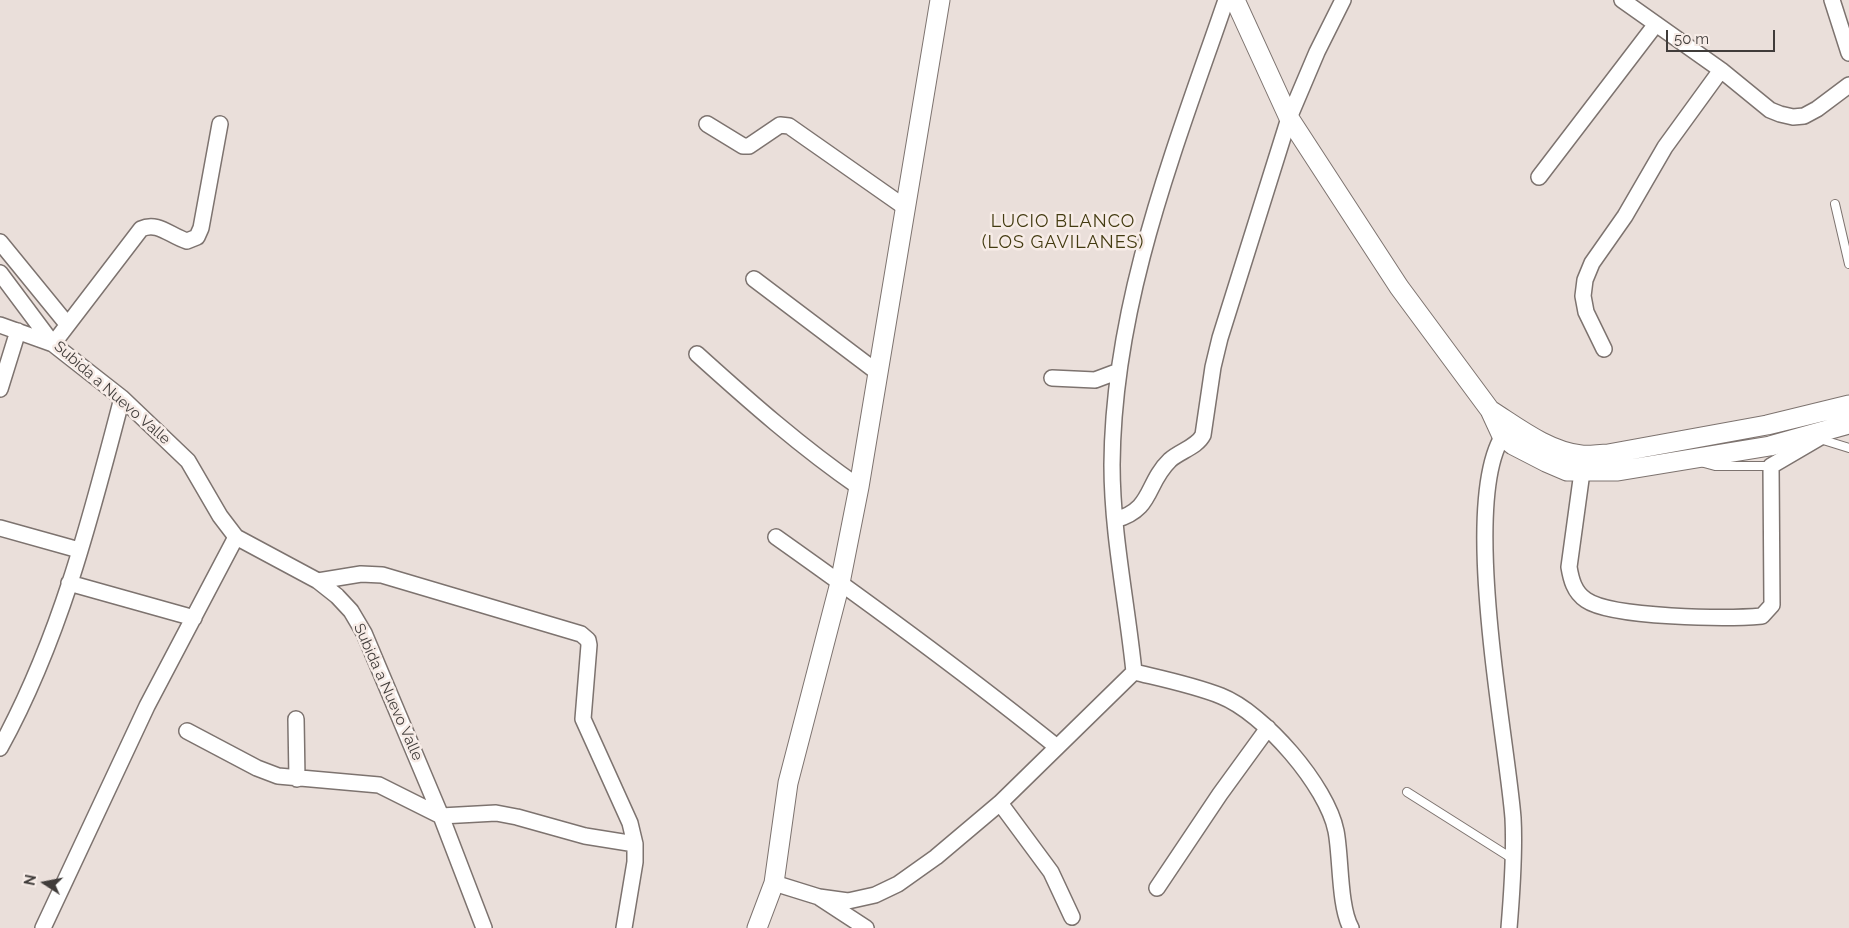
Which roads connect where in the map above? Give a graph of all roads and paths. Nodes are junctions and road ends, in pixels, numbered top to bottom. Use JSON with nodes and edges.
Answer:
{"nodes":[{"id":1,"x":940,"y":0,"type":"edge"},
{"id":2,"x":1226,"y":0,"type":"edge"},
{"id":3,"x":1235,"y":0,"type":"edge"},
{"id":4,"x":1344,"y":0,"type":"edge"},
{"id":5,"x":1622,"y":0,"type":"edge"},
{"id":6,"x":1832,"y":0,"type":"edge"},
{"id":7,"x":1656,"y":24,"type":"junction"},
{"id":8,"x":1849,"y":53,"type":"edge"},
{"id":9,"x":1721,"y":70,"type":"junction"},
{"id":10,"x":1849,"y":85,"type":"edge"},
{"id":11,"x":1289,"y":118,"type":"junction"},
{"id":12,"x":220,"y":124,"type":"dead end"},
{"id":13,"x":707,"y":124,"type":"dead end"},
{"id":14,"x":1540,"y":177,"type":"dead end"},
{"id":15,"x":1835,"y":204,"type":"dead end"},
{"id":16,"x":906,"y":208,"type":"junction"},
{"id":17,"x":0,"y":242,"type":"edge"},
{"id":18,"x":1849,"y":264,"type":"edge"},
{"id":19,"x":0,"y":273,"type":"edge"},
{"id":20,"x":754,"y":279,"type":"dead end"},
{"id":21,"x":67,"y":324,"type":"junction"},
{"id":22,"x":0,"y":325,"type":"edge"},
{"id":23,"x":18,"y":331,"type":"junction"},
{"id":24,"x":53,"y":344,"type":"junction"},
{"id":25,"x":1604,"y":349,"type":"dead end"},
{"id":26,"x":697,"y":354,"type":"dead end"},
{"id":27,"x":1119,"y":371,"type":"junction"},
{"id":28,"x":876,"y":372,"type":"junction"},
{"id":29,"x":1052,"y":378,"type":"dead end"},
{"id":30,"x":0,"y":389,"type":"edge"},
{"id":31,"x":122,"y":398,"type":"junction"},
{"id":32,"x":1849,"y":405,"type":"edge"},
{"id":33,"x":1767,"y":424,"type":"junction"},
{"id":34,"x":1507,"y":430,"type":"junction"},
{"id":35,"x":1834,"y":430,"type":"edge"},
{"id":36,"x":1770,"y":446,"type":"junction"},
{"id":37,"x":1849,"y":448,"type":"edge"},
{"id":38,"x":1692,"y":460,"type":"junction"},
{"id":39,"x":1771,"y":466,"type":"junction"},
{"id":40,"x":1582,"y":472,"type":"junction"},
{"id":41,"x":859,"y":487,"type":"junction"},
{"id":42,"x":1115,"y":520,"type":"junction"},
{"id":43,"x":0,"y":528,"type":"edge"},
{"id":44,"x":236,"y":537,"type":"junction"},
{"id":45,"x":776,"y":538,"type":"dead end"},
{"id":46,"x":79,"y":550,"type":"junction"},
{"id":47,"x":318,"y":581,"type":"junction"},
{"id":48,"x":69,"y":583,"type":"junction"},
{"id":49,"x":840,"y":583,"type":"junction"},
{"id":50,"x":194,"y":618,"type":"junction"},
{"id":51,"x":1134,"y":672,"type":"junction"},
{"id":52,"x":296,"y":719,"type":"dead end"},
{"id":53,"x":1268,"y":728,"type":"junction"},
{"id":54,"x":187,"y":731,"type":"dead end"},
{"id":55,"x":1057,"y":747,"type":"junction"},
{"id":56,"x":0,"y":748,"type":"edge"},
{"id":57,"x":297,"y":779,"type":"junction"},
{"id":58,"x":1407,"y":792,"type":"dead end"},
{"id":59,"x":1000,"y":803,"type":"junction"},
{"id":60,"x":440,"y":816,"type":"junction"},
{"id":61,"x":635,"y":844,"type":"junction"},
{"id":62,"x":1513,"y":859,"type":"junction"},
{"id":63,"x":774,"y":883,"type":"junction"},
{"id":64,"x":1157,"y":888,"type":"dead end"},
{"id":65,"x":819,"y":897,"type":"junction"},
{"id":66,"x":1072,"y":918,"type":"dead end"},
{"id":67,"x":43,"y":928,"type":"edge"},
{"id":68,"x":484,"y":928,"type":"edge"},
{"id":69,"x":624,"y":928,"type":"edge"},
{"id":70,"x":757,"y":928,"type":"edge"},
{"id":71,"x":866,"y":928,"type":"edge"},
{"id":72,"x":1351,"y":928,"type":"edge"},
{"id":73,"x":1510,"y":928,"type":"edge"}],
"edges":[{"from":1,"to":16,"type":"street"},
{"from":2,"to":27,"type":"street"},
{"from":3,"to":11,"type":"street"},
{"from":4,"to":11,"type":"street"},
{"from":5,"to":7,"type":"street"},
{"from":6,"to":8,"type":"street"},
{"from":7,"to":9,"type":"street"},
{"from":7,"to":14,"type":"street"},
{"from":9,"to":10,"type":"street"},
{"from":9,"to":25,"type":"street"},
{"from":11,"to":34,"type":"street"},
{"from":11,"to":42,"type":"street"},
{"from":12,"to":21,"type":"street"},
{"from":13,"to":16,"type":"street"},
{"from":15,"to":18,"type":"lane"},
{"from":16,"to":28,"type":"street"},
{"from":17,"to":21,"type":"street"},
{"from":19,"to":24,"type":"street","name":"Subida a Nuevo Valle"},
{"from":20,"to":28,"type":"street"},
{"from":21,"to":24,"type":"street"},
{"from":22,"to":23,"type":"street"},
{"from":23,"to":24,"type":"street"},
{"from":23,"to":30,"type":"street"},
{"from":24,"to":31,"type":"street","name":"Subida a Nuevo Valle"},
{"from":26,"to":41,"type":"street"},
{"from":27,"to":29,"type":"street"},
{"from":27,"to":42,"type":"street"},
{"from":28,"to":41,"type":"street"},
{"from":31,"to":44,"type":"street","name":"Subida a Nuevo Valle"},
{"from":31,"to":46,"type":"street"},
{"from":32,"to":33,"type":"street"},
{"from":33,"to":34,"type":"street"},
{"from":33,"to":36,"type":"street"},
{"from":34,"to":40,"type":"street"},
{"from":34,"to":62,"type":"street"},
{"from":35,"to":36,"type":"street"},
{"from":35,"to":37,"type":"lane"},
{"from":35,"to":39,"type":"street"},
{"from":36,"to":38,"type":"street"},
{"from":38,"to":39,"type":"lane"},
{"from":38,"to":40,"type":"street"},
{"from":39,"to":40,"type":"street"},
{"from":41,"to":49,"type":"street"},
{"from":42,"to":51,"type":"street"},
{"from":43,"to":46,"type":"street"},
{"from":44,"to":47,"type":"street","name":"Subida a Nuevo Valle"},
{"from":44,"to":50,"type":"street"},
{"from":45,"to":49,"type":"street"},
{"from":46,"to":48,"type":"street"},
{"from":47,"to":60,"type":"street","name":"Subida a Nuevo Valle"},
{"from":47,"to":61,"type":"street"},
{"from":48,"to":50,"type":"street"},
{"from":48,"to":56,"type":"street"},
{"from":49,"to":55,"type":"street"},
{"from":49,"to":63,"type":"street"},
{"from":50,"to":67,"type":"street"},
{"from":51,"to":53,"type":"street"},
{"from":51,"to":55,"type":"street"},
{"from":52,"to":57,"type":"street"},
{"from":53,"to":64,"type":"street"},
{"from":53,"to":72,"type":"street"},
{"from":54,"to":57,"type":"street"},
{"from":55,"to":59,"type":"street"},
{"from":57,"to":60,"type":"street"},
{"from":58,"to":62,"type":"lane"},
{"from":59,"to":65,"type":"street"},
{"from":59,"to":66,"type":"street"},
{"from":60,"to":61,"type":"street"},
{"from":60,"to":68,"type":"street","name":"Subida a Nuevo Valle"},
{"from":61,"to":69,"type":"street"},
{"from":62,"to":73,"type":"street"},
{"from":63,"to":65,"type":"street"},
{"from":63,"to":70,"type":"street"},
{"from":65,"to":71,"type":"street"}]}
